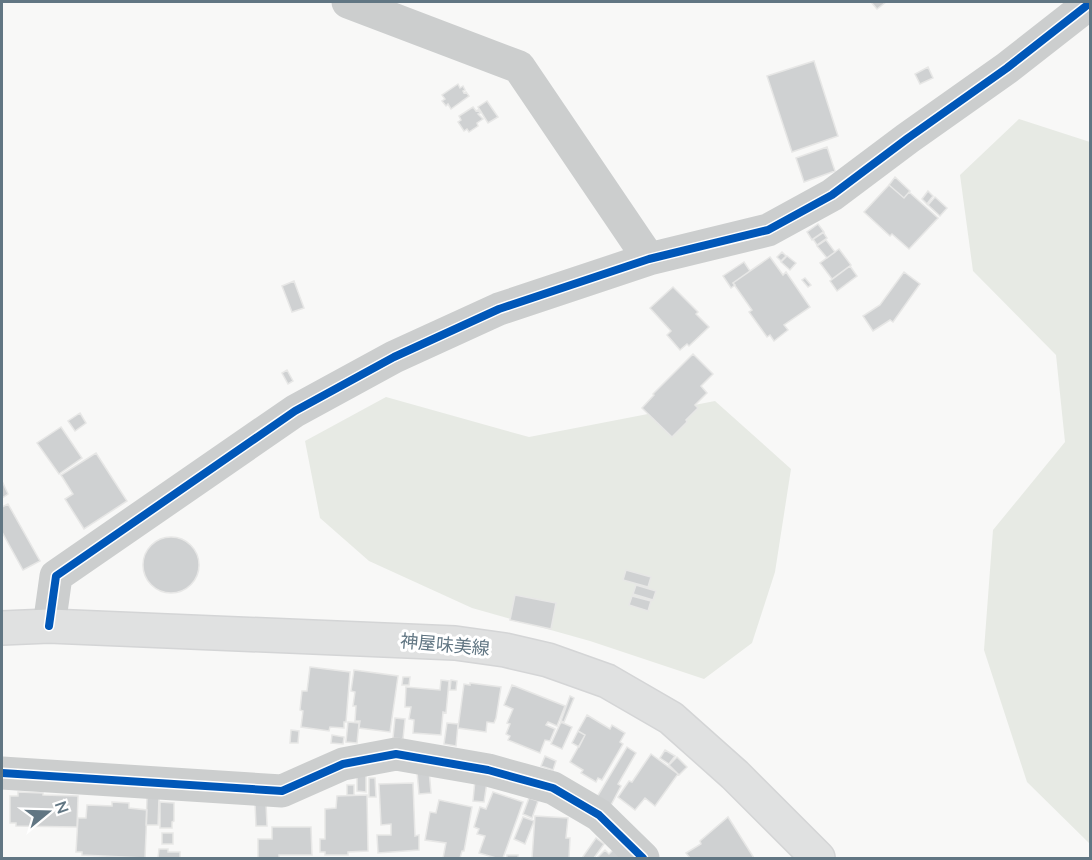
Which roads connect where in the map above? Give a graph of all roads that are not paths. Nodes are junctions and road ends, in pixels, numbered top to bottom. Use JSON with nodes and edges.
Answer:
{"nodes":[{"id":1,"x":348,"y":2,"type":"edge"},
{"id":2,"x":1090,"y":3,"type":"edge"},
{"id":3,"x":649,"y":259,"type":"junction"},
{"id":4,"x":49,"y":626,"type":"junction"},
{"id":5,"x":2,"y":628,"type":"edge"},
{"id":6,"x":2,"y":773,"type":"edge"},
{"id":7,"x":643,"y":858,"type":"edge"},
{"id":8,"x":818,"y":858,"type":"edge"}],
"edges":[{"from":1,"to":3,"type":"street"},
{"from":2,"to":3,"type":"street"},
{"from":3,"to":4,"type":"street"},
{"from":4,"to":5,"type":"main road","name":"神屋味美線"},
{"from":4,"to":8,"type":"main road","name":"神屋味美線"},
{"from":6,"to":7,"type":"street"}]}
